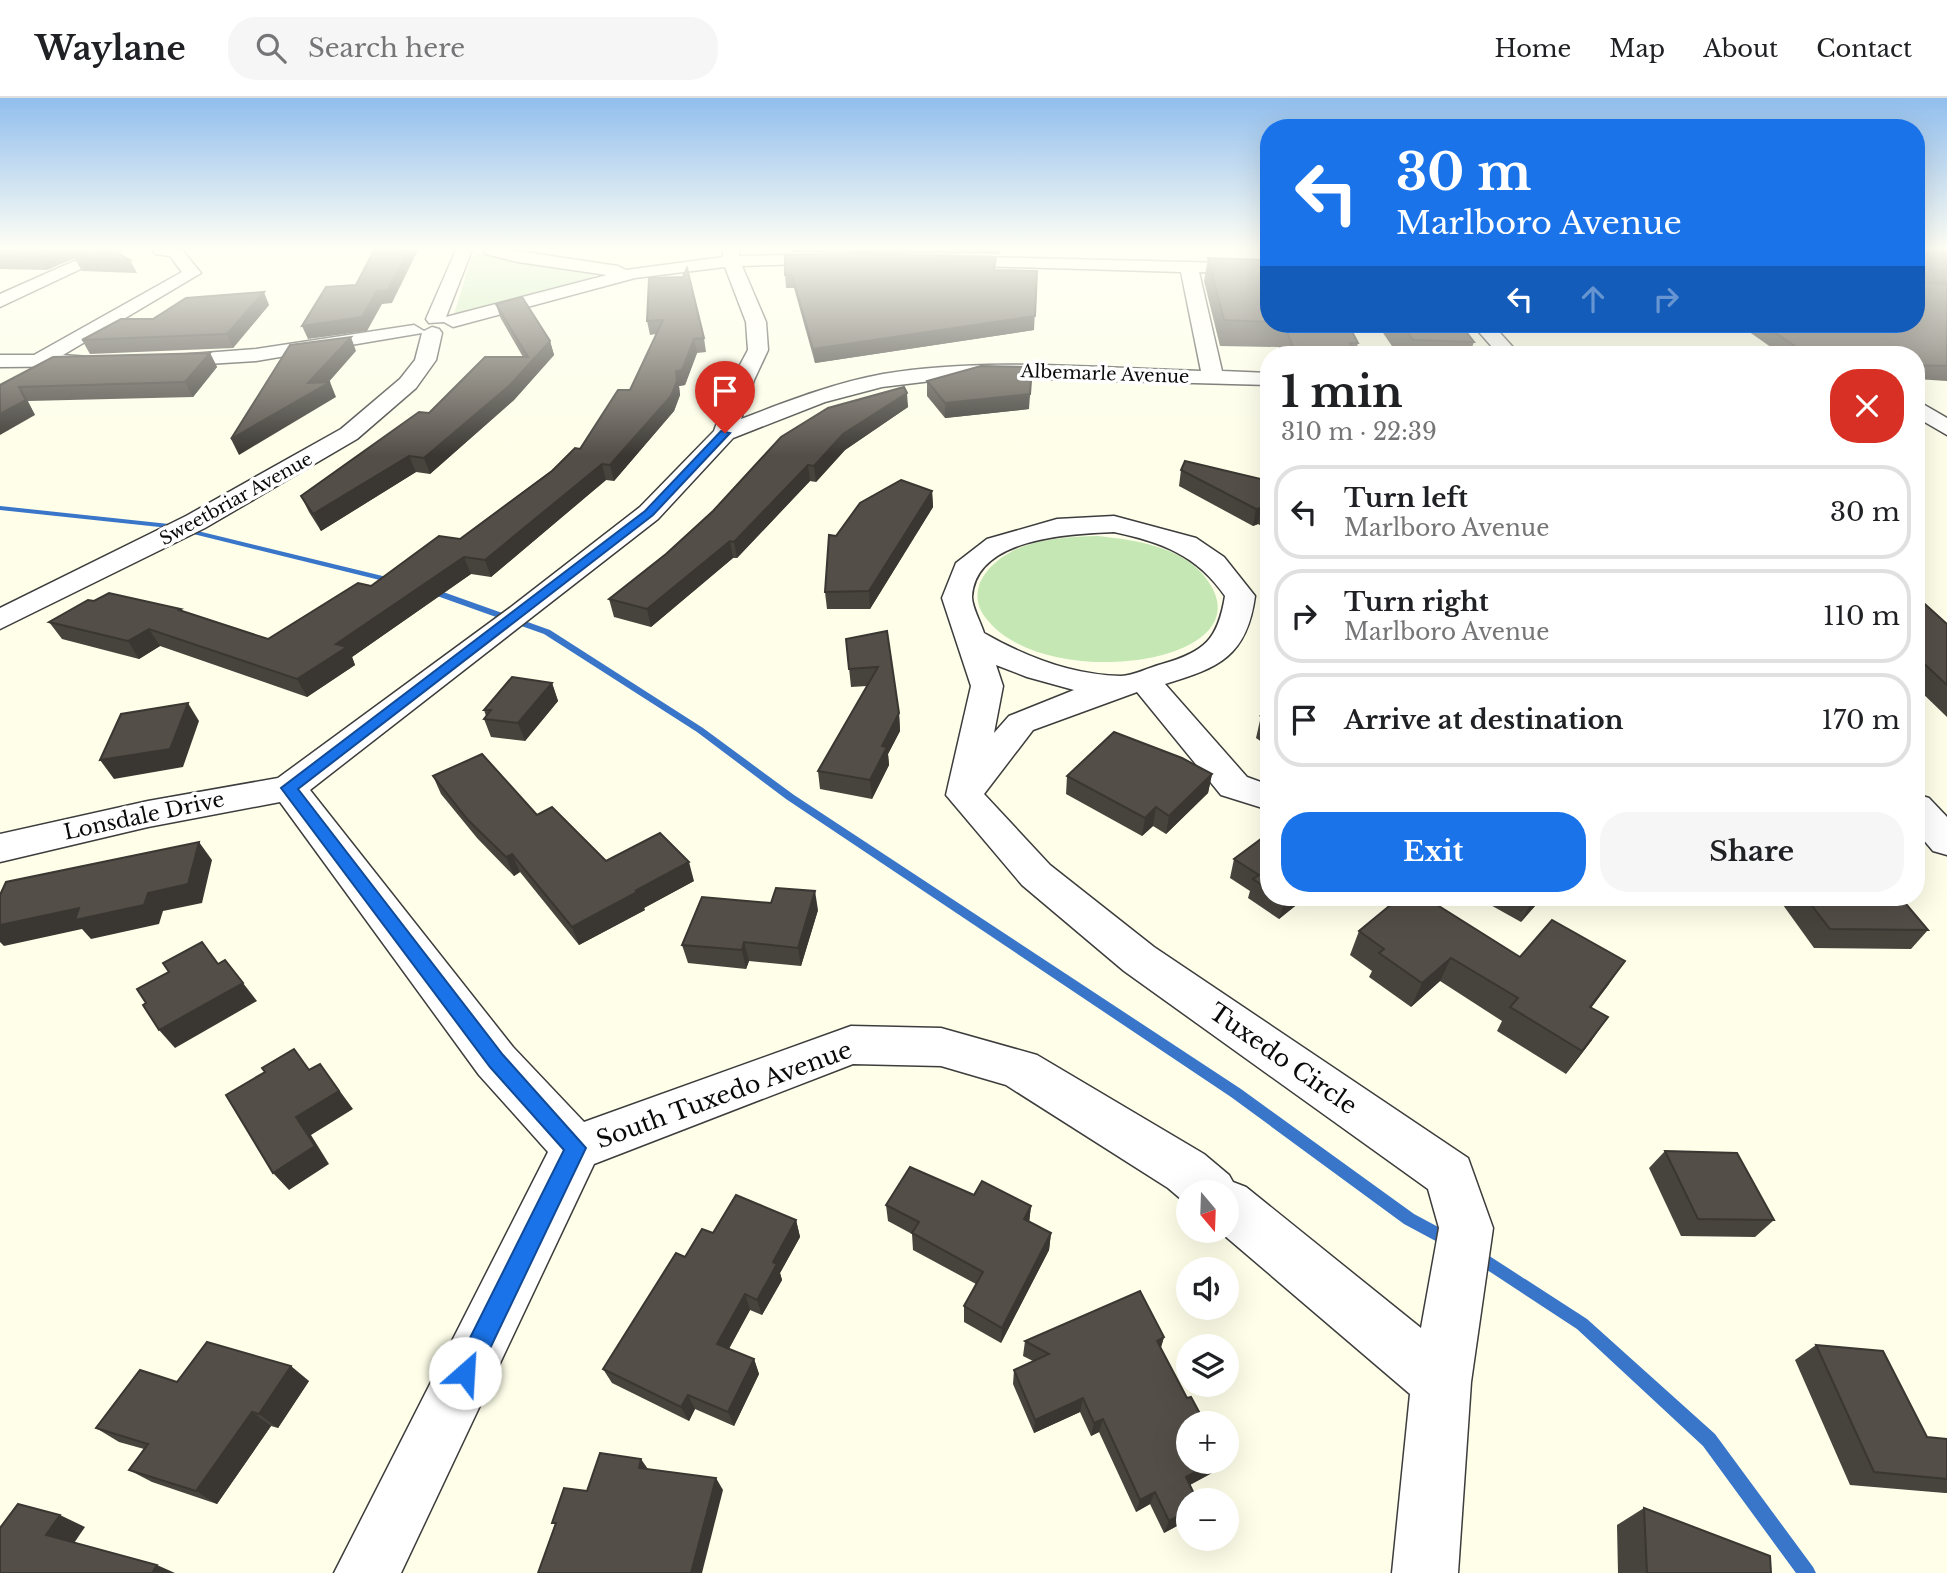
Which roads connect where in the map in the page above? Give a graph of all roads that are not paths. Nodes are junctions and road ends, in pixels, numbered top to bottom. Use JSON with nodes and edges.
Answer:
{"nodes":[{"id":1,"x":113,"y":319,"type":"edge"},
{"id":2,"x":437,"y":319,"type":"edge"},
{"id":3,"x":461,"y":319,"type":"edge"},
{"id":4,"x":755,"y":319,"type":"edge"},
{"id":5,"x":1200,"y":319,"type":"edge"},
{"id":6,"x":434,"y":326,"type":"junction"},
{"id":7,"x":1490,"y":333,"type":"edge"},
{"id":8,"x":1502,"y":346,"type":"edge"},
{"id":9,"x":1260,"y":360,"type":"edge"},
{"id":10,"x":0,"y":361,"type":"edge"},
{"id":11,"x":144,"y":361,"type":"edge"},
{"id":12,"x":117,"y":362,"type":"edge"},
{"id":13,"x":36,"y":363,"type":"junction"},
{"id":14,"x":1211,"y":367,"type":"junction"},
{"id":15,"x":1260,"y":377,"type":"edge"},
{"id":16,"x":0,"y":381,"type":"edge"},
{"id":17,"x":758,"y":386,"type":"junction"},
{"id":18,"x":817,"y":397,"type":"junction"},
{"id":19,"x":1925,"y":401,"type":"edge"},
{"id":20,"x":1947,"y":402,"type":"edge"},
{"id":21,"x":1925,"y":413,"type":"edge"},
{"id":22,"x":1947,"y":428,"type":"edge"},
{"id":23,"x":725,"y":433,"type":"junction"},
{"id":24,"x":0,"y":620,"type":"edge"},
{"id":25,"x":969,"y":637,"type":"junction"},
{"id":26,"x":1138,"y":682,"type":"junction"},
{"id":27,"x":289,"y":788,"type":"junction"},
{"id":28,"x":964,"y":795,"type":"junction"},
{"id":29,"x":1260,"y":795,"type":"edge"},
{"id":30,"x":1925,"y":817,"type":"edge"},
{"id":31,"x":1947,"y":841,"type":"edge"},
{"id":32,"x":1925,"y":845,"type":"edge"},
{"id":33,"x":1947,"y":846,"type":"edge"},
{"id":34,"x":0,"y":848,"type":"edge"},
{"id":35,"x":576,"y":1148,"type":"junction"},
{"id":36,"x":1197,"y":1180,"type":"edge"},
{"id":37,"x":1239,"y":1215,"type":"edge"},
{"id":38,"x":1441,"y":1382,"type":"junction"},
{"id":39,"x":367,"y":1573,"type":"edge"},
{"id":40,"x":1425,"y":1573,"type":"edge"}],
"edges":[{"from":1,"to":13,"type":"street"},
{"from":2,"to":6,"type":"street","name":"Sweetbriar Avenue"},
{"from":3,"to":6,"type":"street"},
{"from":4,"to":17,"type":"street"},
{"from":5,"to":14,"type":"street"},
{"from":6,"to":11,"type":"street"},
{"from":6,"to":24,"type":"street","name":"Sweetbriar Avenue"},
{"from":7,"to":8,"type":"street"},
{"from":9,"to":14,"type":"street"},
{"from":10,"to":13,"type":"street"},
{"from":12,"to":13,"type":"street"},
{"from":13,"to":16,"type":"street"},
{"from":14,"to":15,"type":"street","name":"Albemarle Avenue"},
{"from":14,"to":18,"type":"street","name":"Albemarle Avenue"},
{"from":17,"to":18,"type":"street"},
{"from":17,"to":23,"type":"street"},
{"from":18,"to":23,"type":"street"},
{"from":19,"to":20,"type":"street"},
{"from":21,"to":22,"type":"street"},
{"from":23,"to":27,"type":"street"},
{"from":25,"to":26,"type":"street"},
{"from":25,"to":26,"type":"street"},
{"from":25,"to":28,"type":"street"},
{"from":26,"to":28,"type":"street"},
{"from":26,"to":29,"type":"street"},
{"from":27,"to":34,"type":"street","name":"Lonsdale Drive"},
{"from":27,"to":35,"type":"street"},
{"from":28,"to":38,"type":"street","name":"Tuxedo Circle"},
{"from":30,"to":31,"type":"street"},
{"from":32,"to":33,"type":"street"},
{"from":35,"to":36,"type":"street","name":"South Tuxedo Avenue"},
{"from":35,"to":39,"type":"street"},
{"from":37,"to":38,"type":"street"},
{"from":38,"to":40,"type":"street"}]}
